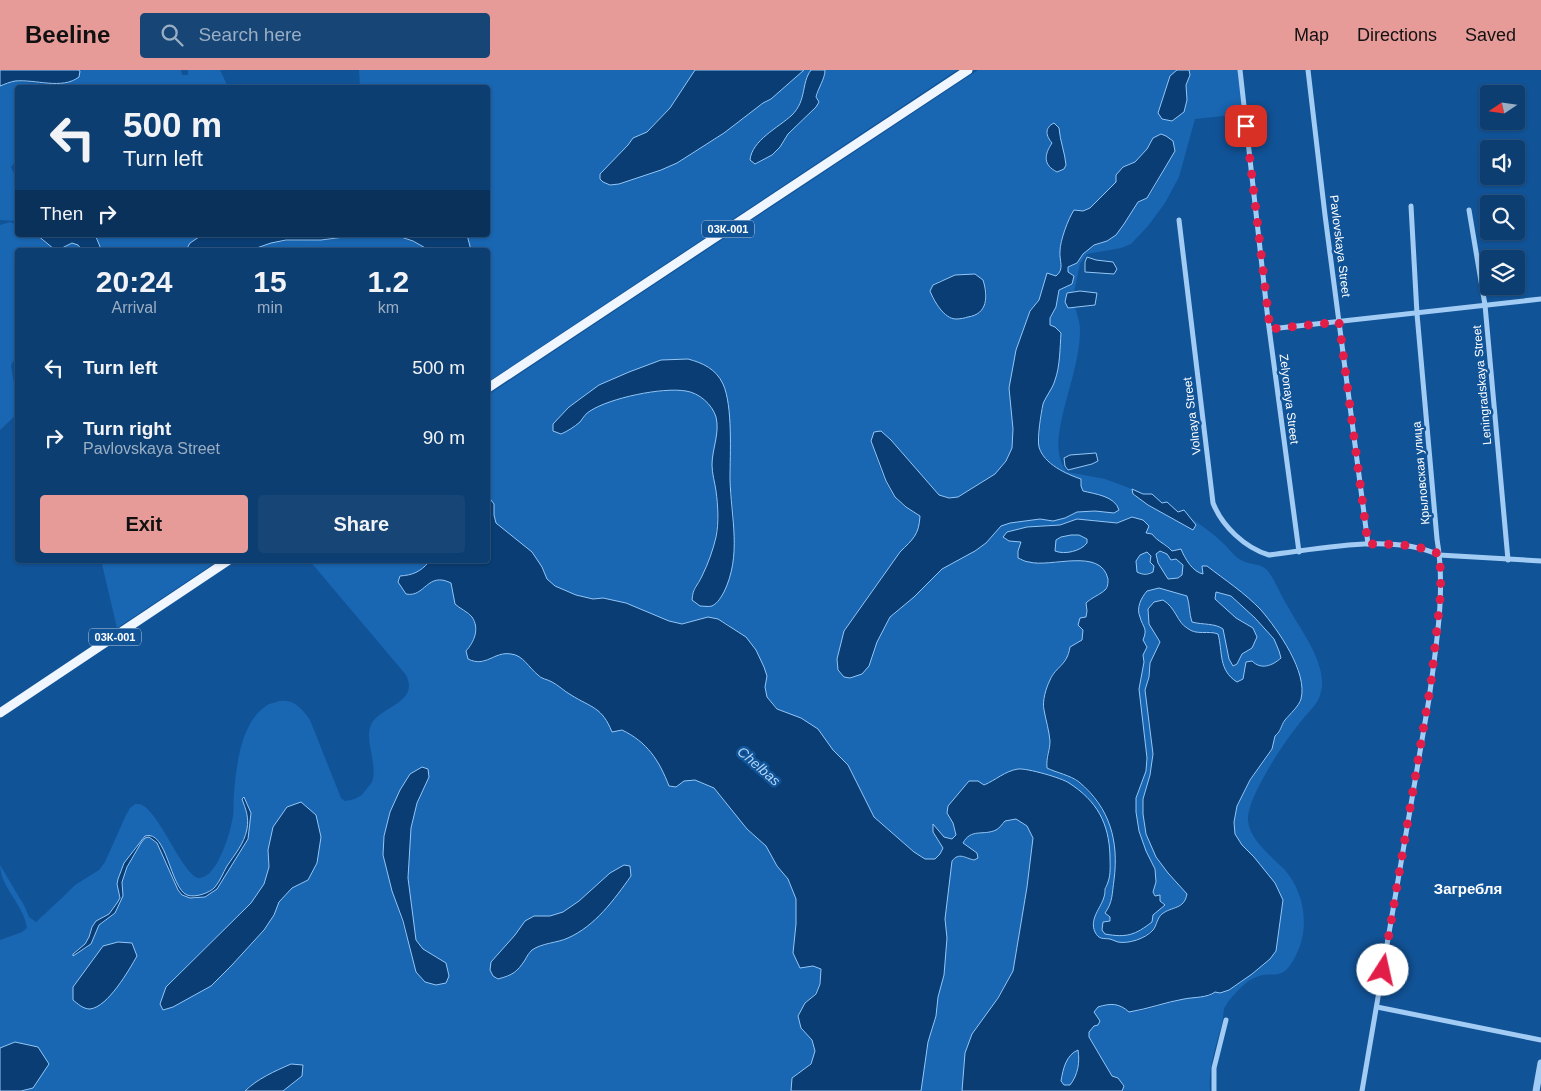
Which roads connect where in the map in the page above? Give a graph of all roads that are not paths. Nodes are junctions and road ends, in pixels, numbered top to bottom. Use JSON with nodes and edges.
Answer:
{"nodes":[{"id":1,"x":968,"y":70,"type":"edge"},
{"id":2,"x":1240,"y":70,"type":"edge"},
{"id":3,"x":1308,"y":70,"type":"edge"},
{"id":4,"x":1411,"y":206,"type":"dead end"},
{"id":5,"x":1469,"y":210,"type":"dead end"},
{"id":6,"x":1179,"y":220,"type":"dead end"},
{"id":7,"x":1541,"y":299,"type":"edge"},
{"id":8,"x":1485,"y":305,"type":"junction"},
{"id":9,"x":1416,"y":314,"type":"junction"},
{"id":10,"x":1339,"y":322,"type":"junction"},
{"id":11,"x":1270,"y":329,"type":"junction"},
{"id":12,"x":490,"y":387,"type":"edge"},
{"id":13,"x":1368,"y":544,"type":"junction"},
{"id":14,"x":1298,"y":552,"type":"junction"},
{"id":15,"x":1439,"y":554,"type":"junction"},
{"id":16,"x":1508,"y":560,"type":"junction"},
{"id":17,"x":1541,"y":561,"type":"edge"},
{"id":18,"x":225,"y":563,"type":"edge"},
{"id":19,"x":0,"y":713,"type":"edge"},
{"id":20,"x":1377,"y":1007,"type":"junction"},
{"id":21,"x":1226,"y":1020,"type":"dead end"},
{"id":22,"x":1541,"y":1040,"type":"edge"},
{"id":23,"x":1541,"y":1063,"type":"edge"},
{"id":24,"x":1214,"y":1091,"type":"edge"},
{"id":25,"x":1362,"y":1091,"type":"edge"},
{"id":26,"x":1536,"y":1091,"type":"edge"}],
"edges":[{"from":1,"to":12,"type":"main road","number":"03К-001"},
{"from":2,"to":11,"type":"street","name":"Zelyonaya Street"},
{"from":3,"to":10,"type":"street","name":"Pavlovskaya Street"},
{"from":4,"to":9,"type":"street","name":"Крыловская улица"},
{"from":5,"to":8,"type":"street","name":"Leningradskaya Street"},
{"from":6,"to":14,"type":"street","name":"Volnaya Street"},
{"from":7,"to":8,"type":"street"},
{"from":8,"to":9,"type":"street"},
{"from":8,"to":16,"type":"street","name":"Leningradskaya Street"},
{"from":9,"to":10,"type":"street"},
{"from":9,"to":15,"type":"street","name":"Крыловская улица"},
{"from":10,"to":11,"type":"street"},
{"from":10,"to":13,"type":"street","name":"Pavlovskaya Street"},
{"from":11,"to":14,"type":"street","name":"Zelyonaya Street"},
{"from":13,"to":14,"type":"street","name":"Volnaya Street"},
{"from":13,"to":15,"type":"street","name":"Volnaya Street"},
{"from":15,"to":16,"type":"street","name":"Volnaya Street"},
{"from":15,"to":20,"type":"street","name":"Крыловская улица"},
{"from":16,"to":17,"type":"street","name":"Volnaya Street"},
{"from":18,"to":19,"type":"main road","number":"03К-001"},
{"from":20,"to":22,"type":"street"},
{"from":20,"to":25,"type":"street","name":"Крыловская улица"},
{"from":21,"to":24,"type":"street"},
{"from":23,"to":26,"type":"street"}]}
